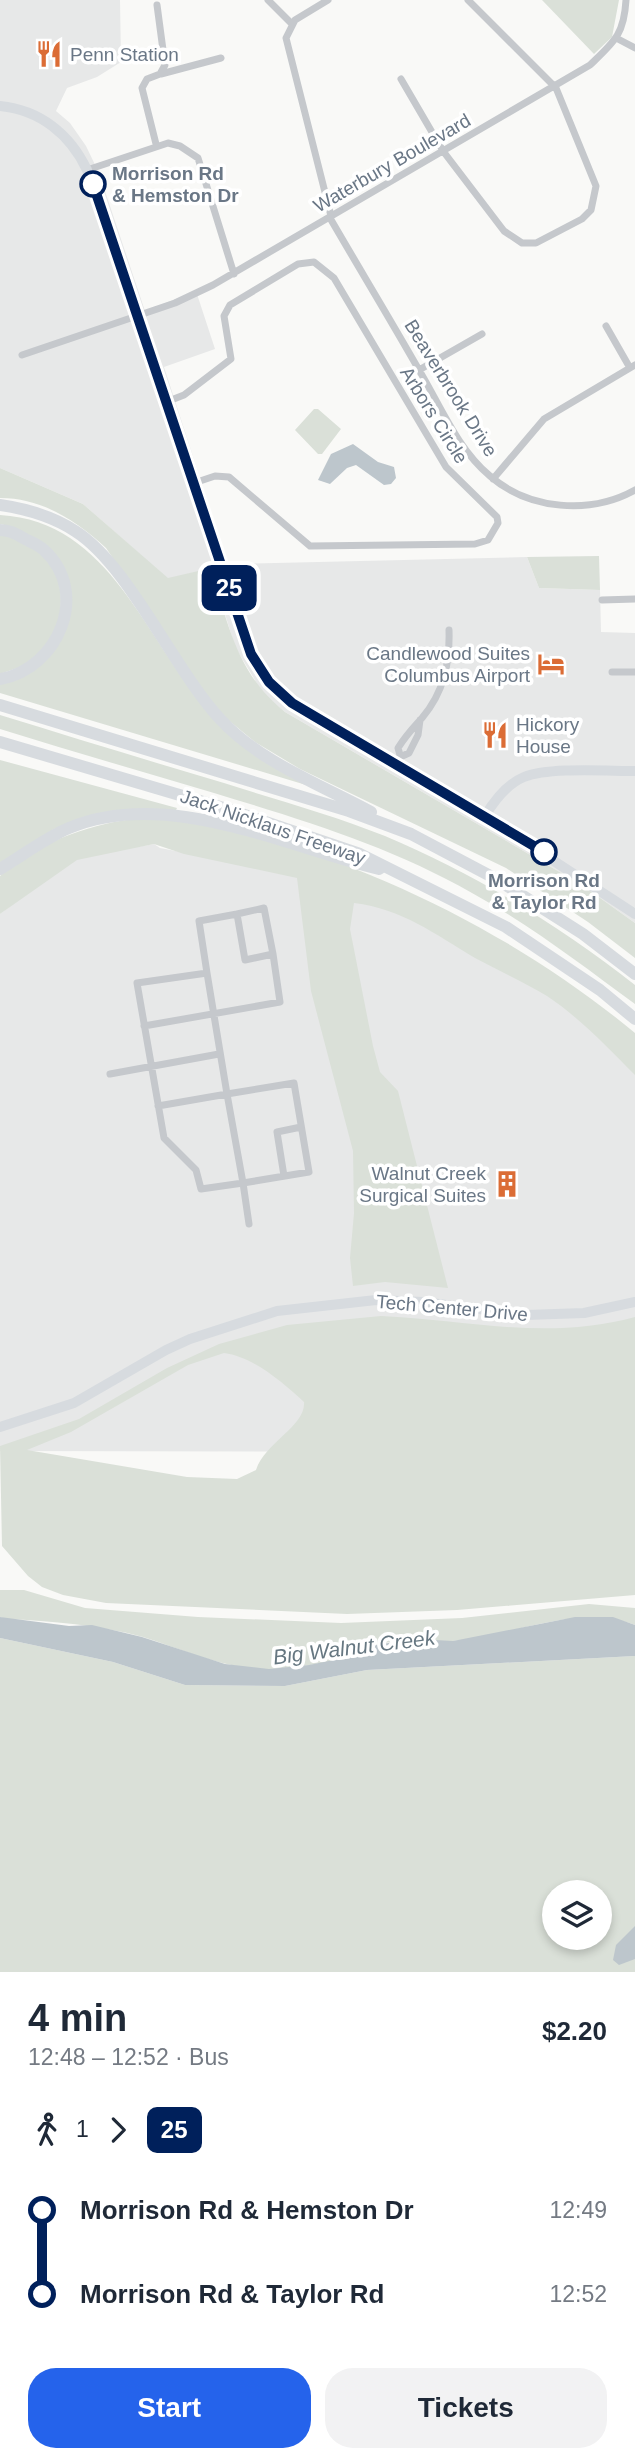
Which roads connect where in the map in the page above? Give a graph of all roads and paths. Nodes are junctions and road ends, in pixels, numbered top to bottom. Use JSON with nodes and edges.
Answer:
{"nodes":[{"id":1,"x":268,"y":0,"type":"edge"},
{"id":2,"x":328,"y":0,"type":"edge"},
{"id":3,"x":468,"y":0,"type":"edge"},
{"id":4,"x":626,"y":0,"type":"edge"},
{"id":5,"x":157,"y":5,"type":"dead end"},
{"id":6,"x":292,"y":24,"type":"junction"},
{"id":7,"x":618,"y":39,"type":"junction"},
{"id":8,"x":635,"y":48,"type":"edge"},
{"id":9,"x":222,"y":58,"type":"dead end"},
{"id":10,"x":160,"y":74,"type":"junction"},
{"id":11,"x":401,"y":79,"type":"dead end"},
{"id":12,"x":555,"y":86,"type":"junction"},
{"id":13,"x":0,"y":106,"type":"edge"},
{"id":14,"x":156,"y":144,"type":"junction"},
{"id":15,"x":443,"y":151,"type":"junction"},
{"id":16,"x":87,"y":170,"type":"junction"},
{"id":17,"x":331,"y":217,"type":"junction"},
{"id":18,"x":234,"y":274,"type":"junction"},
{"id":19,"x":137,"y":315,"type":"junction"},
{"id":20,"x":606,"y":326,"type":"dead end"},
{"id":21,"x":482,"y":334,"type":"dead end"},
{"id":22,"x":22,"y":355,"type":"dead end"},
{"id":23,"x":633,"y":366,"type":"edge"},
{"id":24,"x":419,"y":370,"type":"junction"},
{"id":25,"x":166,"y":402,"type":"junction"},
{"id":26,"x":493,"y":479,"type":"junction"},
{"id":27,"x":194,"y":484,"type":"junction"},
{"id":28,"x":635,"y":490,"type":"edge"},
{"id":29,"x":0,"y":505,"type":"edge"},
{"id":30,"x":0,"y":530,"type":"edge"},
{"id":31,"x":635,"y":599,"type":"edge"},
{"id":32,"x":602,"y":600,"type":"dead end"},
{"id":33,"x":449,"y":630,"type":"dead end"},
{"id":34,"x":612,"y":672,"type":"dead end"},
{"id":35,"x":635,"y":672,"type":"edge"},
{"id":36,"x":0,"y":679,"type":"edge"},
{"id":37,"x":0,"y":705,"type":"edge"},
{"id":38,"x":0,"y":743,"type":"edge"},
{"id":39,"x":397,"y":759,"type":"junction"},
{"id":40,"x":635,"y":771,"type":"edge"},
{"id":41,"x":485,"y":816,"type":"junction"},
{"id":42,"x":411,"y":834,"type":"junction"},
{"id":43,"x":0,"y":869,"type":"edge"},
{"id":44,"x":401,"y":874,"type":"junction"},
{"id":45,"x":237,"y":914,"type":"junction"},
{"id":46,"x":635,"y":914,"type":"edge"},
{"id":47,"x":273,"y":954,"type":"junction"},
{"id":48,"x":207,"y":973,"type":"junction"},
{"id":49,"x":635,"y":974,"type":"edge"},
{"id":50,"x":212,"y":1014,"type":"junction"},
{"id":51,"x":635,"y":1019,"type":"edge"},
{"id":52,"x":144,"y":1026,"type":"junction"},
{"id":53,"x":219,"y":1054,"type":"junction"},
{"id":54,"x":151,"y":1066,"type":"junction"},
{"id":55,"x":110,"y":1073,"type":"dead end"},
{"id":56,"x":227,"y":1094,"type":"junction"},
{"id":57,"x":158,"y":1106,"type":"junction"},
{"id":58,"x":301,"y":1127,"type":"junction"},
{"id":59,"x":284,"y":1176,"type":"junction"},
{"id":60,"x":243,"y":1183,"type":"junction"},
{"id":61,"x":250,"y":1224,"type":"dead end"},
{"id":62,"x":635,"y":1302,"type":"edge"},
{"id":63,"x":0,"y":1427,"type":"edge"}],
"edges":[{"from":1,"to":6,"type":"street"},
{"from":2,"to":6,"type":"street"},
{"from":3,"to":12,"type":"street"},
{"from":4,"to":7,"type":"street"},
{"from":5,"to":10,"type":"street"},
{"from":6,"to":17,"type":"street","name":"Beaverbrook Drive"},
{"from":7,"to":8,"type":"street"},
{"from":7,"to":12,"type":"street","name":"Waterbury Boulevard"},
{"from":9,"to":10,"type":"street"},
{"from":10,"to":14,"type":"street"},
{"from":11,"to":15,"type":"street"},
{"from":12,"to":15,"type":"street","name":"Waterbury Boulevard"},
{"from":12,"to":15,"type":"street"},
{"from":13,"to":16,"type":"main road"},
{"from":14,"to":16,"type":"street"},
{"from":14,"to":18,"type":"street"},
{"from":15,"to":17,"type":"street","name":"Waterbury Boulevard"},
{"from":16,"to":19,"type":"main road"},
{"from":17,"to":18,"type":"street","name":"Waterbury Boulevard"},
{"from":17,"to":24,"type":"street","name":"Beaverbrook Drive"},
{"from":18,"to":19,"type":"street","name":"Waterbury Boulevard"},
{"from":19,"to":22,"type":"street","name":"Waterbury Boulevard"},
{"from":19,"to":25,"type":"main road"},
{"from":20,"to":23,"type":"street"},
{"from":21,"to":24,"type":"street"},
{"from":23,"to":26,"type":"street"},
{"from":24,"to":26,"type":"street","name":"Beaverbrook Drive"},
{"from":25,"to":27,"type":"main road"},
{"from":25,"to":27,"type":"street","name":"Arbors Circle"},
{"from":26,"to":28,"type":"street","name":"Beaverbrook Drive"},
{"from":27,"to":39,"type":"main road"},
{"from":29,"to":42,"type":"highway"},
{"from":30,"to":36,"type":"highway"},
{"from":31,"to":32,"type":"street"},
{"from":33,"to":39,"type":"street"},
{"from":34,"to":35,"type":"street"},
{"from":37,"to":42,"type":"highway","name":"Jack Nicklaus Freeway"},
{"from":38,"to":44,"type":"highway","name":"Jack Nicklaus Freeway"},
{"from":39,"to":41,"type":"main road"},
{"from":40,"to":41,"type":"main road"},
{"from":41,"to":46,"type":"main road"},
{"from":42,"to":49,"type":"highway","name":"Jack Nicklaus Freeway"},
{"from":43,"to":44,"type":"highway"},
{"from":44,"to":51,"type":"highway","name":"Jack Nicklaus Freeway"},
{"from":45,"to":47,"type":"street"},
{"from":45,"to":47,"type":"street"},
{"from":45,"to":48,"type":"street"},
{"from":47,"to":50,"type":"street"},
{"from":48,"to":50,"type":"street"},
{"from":48,"to":52,"type":"street"},
{"from":50,"to":52,"type":"street"},
{"from":50,"to":53,"type":"street"},
{"from":52,"to":54,"type":"street"},
{"from":53,"to":54,"type":"street"},
{"from":53,"to":56,"type":"street"},
{"from":54,"to":55,"type":"street"},
{"from":54,"to":57,"type":"street"},
{"from":56,"to":57,"type":"street"},
{"from":56,"to":58,"type":"street"},
{"from":56,"to":60,"type":"street"},
{"from":57,"to":60,"type":"street"},
{"from":58,"to":59,"type":"street"},
{"from":58,"to":59,"type":"street"},
{"from":59,"to":60,"type":"street"},
{"from":60,"to":61,"type":"street"},
{"from":62,"to":63,"type":"main road","name":"Tech Center Drive"}]}
